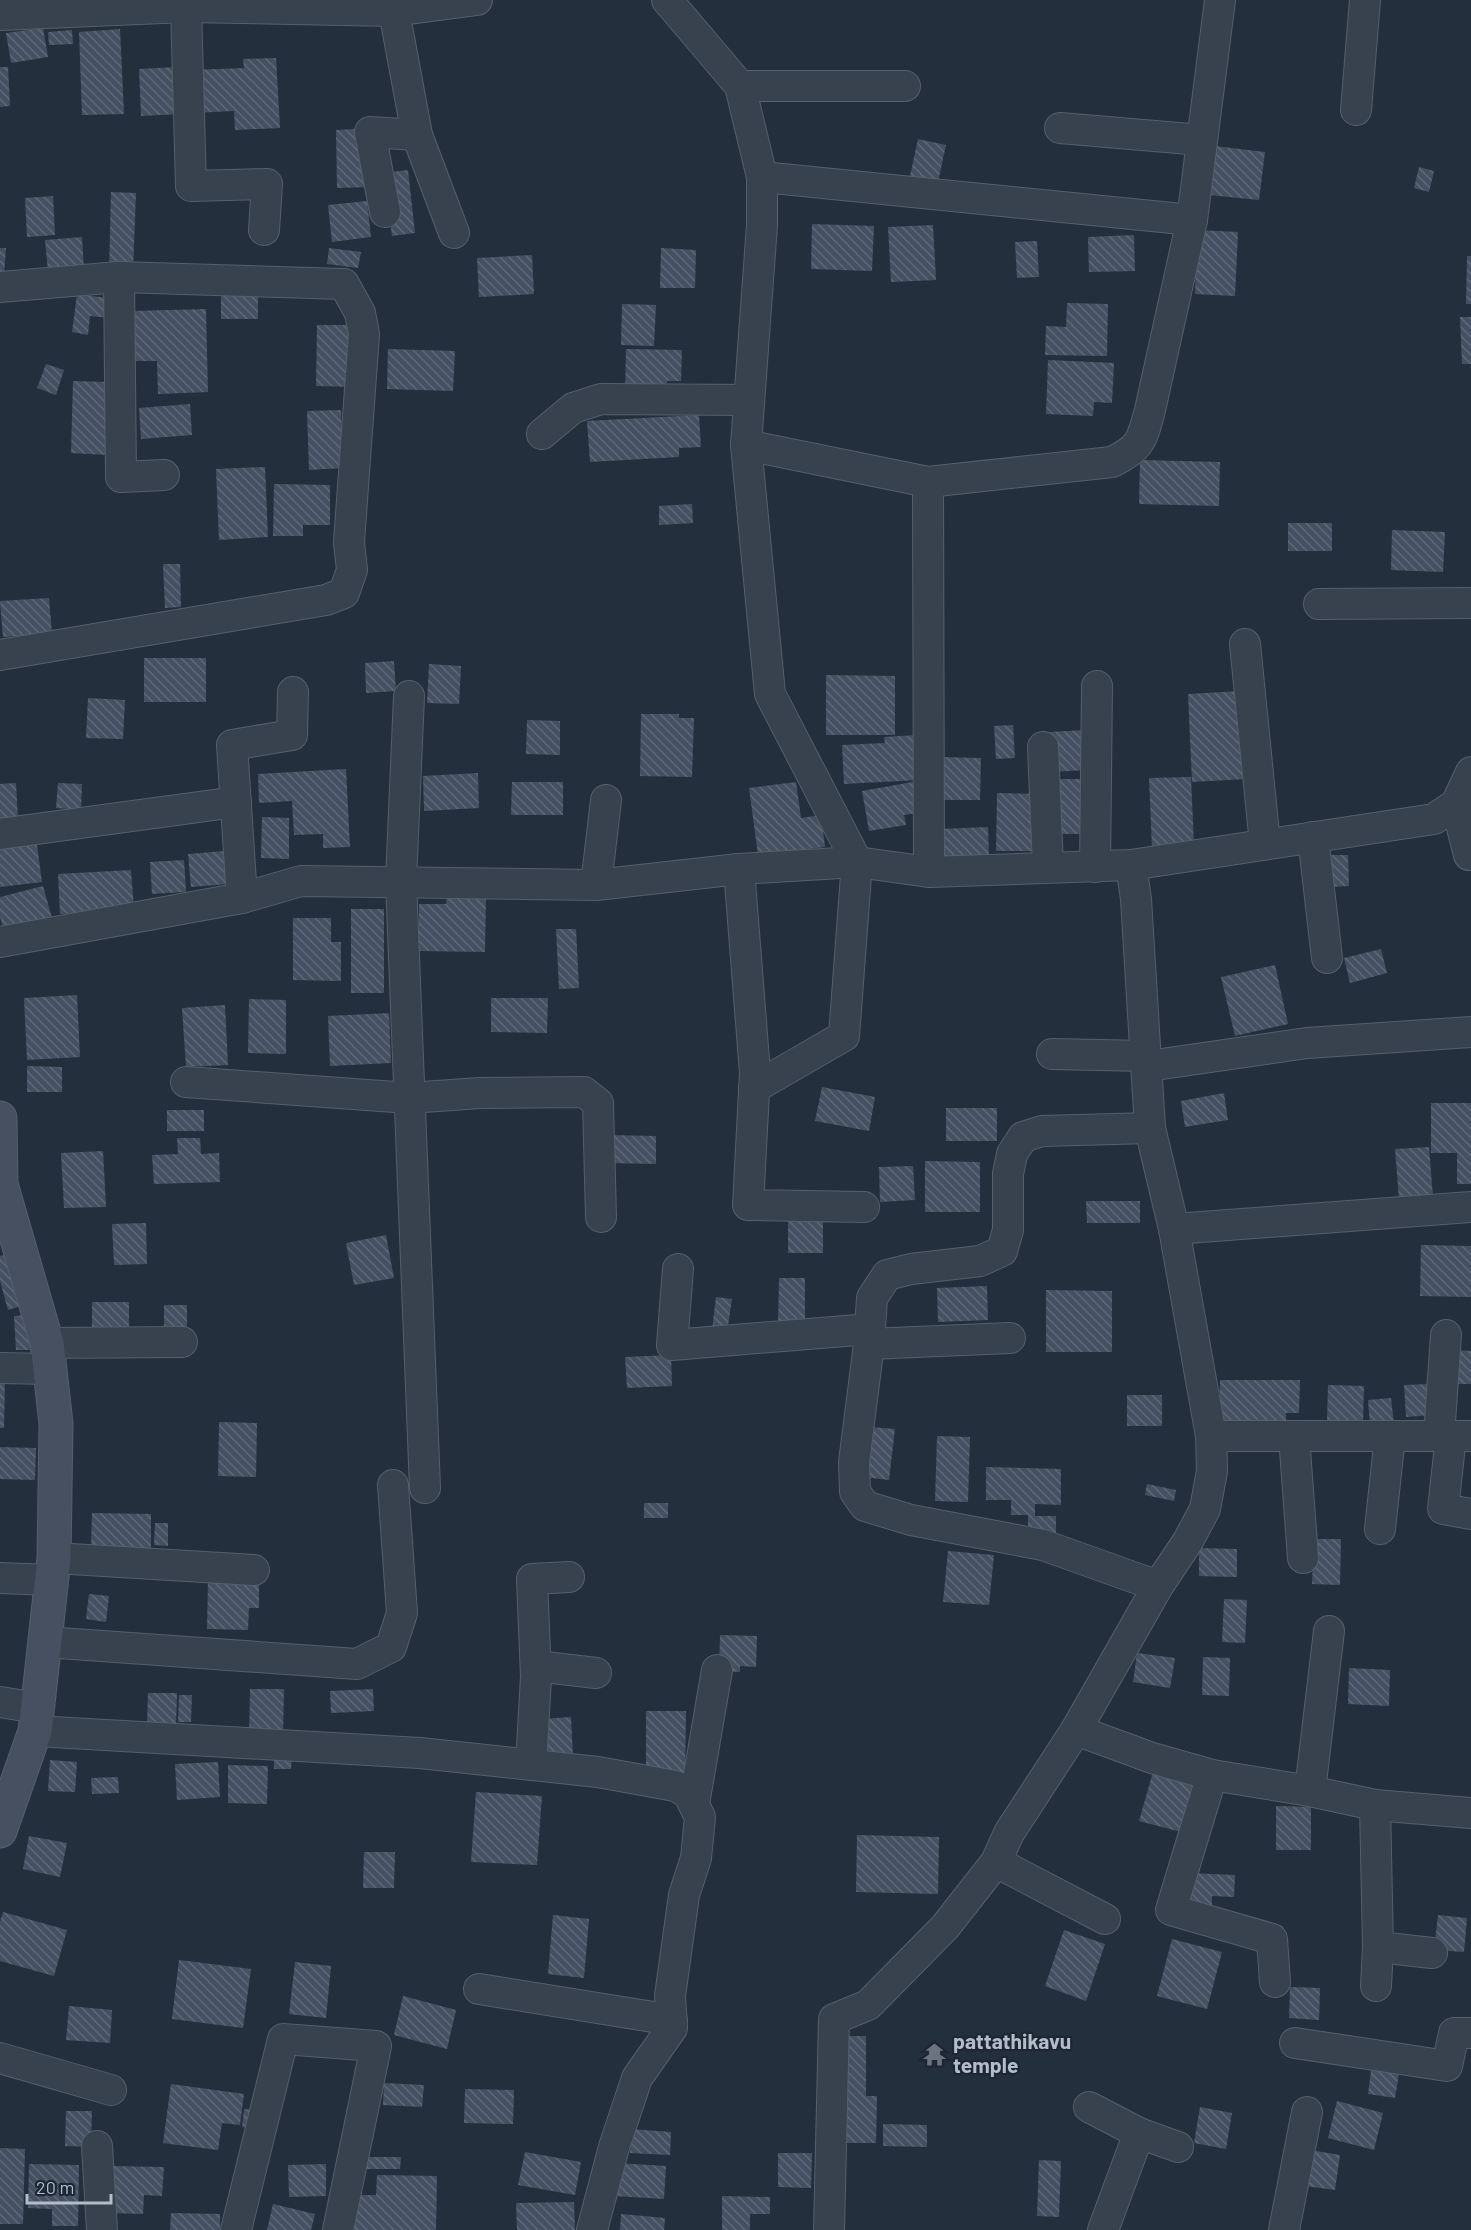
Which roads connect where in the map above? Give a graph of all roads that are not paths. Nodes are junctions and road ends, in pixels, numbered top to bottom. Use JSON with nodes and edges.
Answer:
{"nodes":[{"id":1,"x":477,"y":0,"type":"edge"},
{"id":2,"x":667,"y":0,"type":"edge"},
{"id":3,"x":1220,"y":0,"type":"edge"},
{"id":4,"x":1365,"y":0,"type":"edge"},
{"id":5,"x":166,"y":5,"type":"edge"},
{"id":6,"x":394,"y":11,"type":"junction"},
{"id":7,"x":0,"y":15,"type":"edge"},
{"id":8,"x":740,"y":86,"type":"junction"},
{"id":9,"x":905,"y":86,"type":"dead end"},
{"id":10,"x":1356,"y":110,"type":"dead end"},
{"id":11,"x":1060,"y":128,"type":"dead end"},
{"id":12,"x":417,"y":135,"type":"junction"},
{"id":13,"x":1202,"y":140,"type":"junction"},
{"id":14,"x":762,"y":177,"type":"junction"},
{"id":15,"x":385,"y":212,"type":"dead end"},
{"id":16,"x":1192,"y":220,"type":"junction"},
{"id":17,"x":264,"y":230,"type":"dead end"},
{"id":18,"x":454,"y":233,"type":"dead end"},
{"id":19,"x":119,"y":277,"type":"junction"},
{"id":20,"x":0,"y":287,"type":"edge"},
{"id":21,"x":749,"y":400,"type":"junction"},
{"id":22,"x":542,"y":434,"type":"dead end"},
{"id":23,"x":746,"y":445,"type":"junction"},
{"id":24,"x":164,"y":475,"type":"dead end"},
{"id":25,"x":928,"y":482,"type":"junction"},
{"id":26,"x":1471,"y":603,"type":"edge"},
{"id":27,"x":1319,"y":604,"type":"dead end"},
{"id":28,"x":1245,"y":644,"type":"dead end"},
{"id":29,"x":0,"y":655,"type":"edge"},
{"id":30,"x":1097,"y":686,"type":"dead end"},
{"id":31,"x":293,"y":692,"type":"dead end"},
{"id":32,"x":409,"y":696,"type":"dead end"},
{"id":33,"x":1043,"y":747,"type":"dead end"},
{"id":34,"x":1471,"y":772,"type":"edge"},
{"id":35,"x":606,"y":800,"type":"dead end"},
{"id":36,"x":236,"y":802,"type":"junction"},
{"id":37,"x":1456,"y":804,"type":"junction"},
{"id":38,"x":0,"y":834,"type":"edge"},
{"id":39,"x":1313,"y":837,"type":"junction"},
{"id":40,"x":1265,"y":844,"type":"junction"},
{"id":41,"x":1471,"y":855,"type":"edge"},
{"id":42,"x":857,"y":862,"type":"junction"},
{"id":43,"x":1131,"y":865,"type":"junction"},
{"id":44,"x":1048,"y":866,"type":"junction"},
{"id":45,"x":1095,"y":867,"type":"junction"},
{"id":46,"x":739,"y":869,"type":"junction"},
{"id":47,"x":929,"y":872,"type":"junction"},
{"id":48,"x":401,"y":881,"type":"junction"},
{"id":49,"x":596,"y":885,"type":"junction"},
{"id":50,"x":242,"y":898,"type":"junction"},
{"id":51,"x":0,"y":942,"type":"edge"},
{"id":52,"x":1327,"y":958,"type":"dead end"},
{"id":53,"x":1471,"y":1032,"type":"edge"},
{"id":54,"x":1052,"y":1053,"type":"dead end"},
{"id":55,"x":1147,"y":1061,"type":"junction"},
{"id":56,"x":186,"y":1082,"type":"dead end"},
{"id":57,"x":754,"y":1088,"type":"junction"},
{"id":58,"x":409,"y":1098,"type":"junction"},
{"id":59,"x":0,"y":1120,"type":"edge"},
{"id":60,"x":1150,"y":1128,"type":"junction"},
{"id":61,"x":864,"y":1207,"type":"dead end"},
{"id":62,"x":1471,"y":1207,"type":"edge"},
{"id":63,"x":601,"y":1217,"type":"dead end"},
{"id":64,"x":1174,"y":1229,"type":"junction"},
{"id":65,"x":8,"y":1241,"type":"edge"},
{"id":66,"x":678,"y":1269,"type":"dead end"},
{"id":67,"x":1446,"y":1335,"type":"dead end"},
{"id":68,"x":870,"y":1336,"type":"junction"},
{"id":69,"x":1010,"y":1338,"type":"dead end"},
{"id":70,"x":182,"y":1342,"type":"dead end"},
{"id":71,"x":48,"y":1356,"type":"junction"},
{"id":72,"x":0,"y":1368,"type":"edge"},
{"id":73,"x":1211,"y":1436,"type":"junction"},
{"id":74,"x":1294,"y":1436,"type":"junction"},
{"id":75,"x":1390,"y":1436,"type":"junction"},
{"id":76,"x":1454,"y":1436,"type":"edge"},
{"id":77,"x":393,"y":1485,"type":"dead end"},
{"id":78,"x":425,"y":1488,"type":"dead end"},
{"id":79,"x":1471,"y":1514,"type":"edge"},
{"id":80,"x":1380,"y":1529,"type":"dead end"},
{"id":81,"x":1303,"y":1558,"type":"dead end"},
{"id":82,"x":53,"y":1569,"type":"junction"},
{"id":83,"x":254,"y":1570,"type":"dead end"},
{"id":84,"x":569,"y":1577,"type":"dead end"},
{"id":85,"x":0,"y":1578,"type":"edge"},
{"id":86,"x":1158,"y":1586,"type":"junction"},
{"id":87,"x":1329,"y":1631,"type":"dead end"},
{"id":88,"x":45,"y":1642,"type":"junction"},
{"id":89,"x":536,"y":1666,"type":"junction"},
{"id":90,"x":717,"y":1670,"type":"dead end"},
{"id":91,"x":596,"y":1673,"type":"dead end"},
{"id":92,"x":0,"y":1702,"type":"edge"},
{"id":93,"x":36,"y":1720,"type":"junction"},
{"id":94,"x":1076,"y":1730,"type":"junction"},
{"id":95,"x":531,"y":1765,"type":"junction"},
{"id":96,"x":1212,"y":1774,"type":"junction"},
{"id":97,"x":1310,"y":1791,"type":"junction"},
{"id":98,"x":694,"y":1804,"type":"junction"},
{"id":99,"x":1375,"y":1805,"type":"junction"},
{"id":100,"x":1471,"y":1813,"type":"edge"},
{"id":101,"x":0,"y":1831,"type":"edge"},
{"id":102,"x":996,"y":1862,"type":"junction"},
{"id":103,"x":1106,"y":1919,"type":"dead end"},
{"id":104,"x":1378,"y":1947,"type":"junction"},
{"id":105,"x":1432,"y":1953,"type":"dead end"},
{"id":106,"x":1275,"y":1982,"type":"dead end"},
{"id":107,"x":1376,"y":1986,"type":"dead end"},
{"id":108,"x":479,"y":1989,"type":"dead end"},
{"id":109,"x":672,"y":2020,"type":"junction"},
{"id":110,"x":1471,"y":2033,"type":"edge"},
{"id":111,"x":1295,"y":2043,"type":"dead end"},
{"id":112,"x":0,"y":2058,"type":"edge"},
{"id":113,"x":111,"y":2090,"type":"dead end"},
{"id":114,"x":1089,"y":2107,"type":"dead end"},
{"id":115,"x":1307,"y":2112,"type":"dead end"},
{"id":116,"x":1138,"y":2133,"type":"junction"},
{"id":117,"x":97,"y":2146,"type":"dead end"},
{"id":118,"x":1178,"y":2147,"type":"dead end"},
{"id":119,"x":102,"y":2230,"type":"edge"},
{"id":120,"x":236,"y":2230,"type":"edge"},
{"id":121,"x":338,"y":2230,"type":"edge"},
{"id":122,"x":592,"y":2230,"type":"edge"},
{"id":123,"x":829,"y":2230,"type":"edge"},
{"id":124,"x":1103,"y":2230,"type":"edge"},
{"id":125,"x":1284,"y":2230,"type":"edge"}],
"edges":[{"from":1,"to":6,"type":"street"},
{"from":2,"to":8,"type":"street"},
{"from":3,"to":13,"type":"street"},
{"from":4,"to":10,"type":"street"},
{"from":5,"to":6,"type":"street"},
{"from":5,"to":7,"type":"street"},
{"from":5,"to":17,"type":"street"},
{"from":6,"to":12,"type":"street"},
{"from":8,"to":9,"type":"street"},
{"from":8,"to":14,"type":"street"},
{"from":11,"to":13,"type":"street"},
{"from":12,"to":15,"type":"street"},
{"from":12,"to":18,"type":"street"},
{"from":13,"to":16,"type":"street"},
{"from":14,"to":16,"type":"street"},
{"from":14,"to":21,"type":"street"},
{"from":16,"to":25,"type":"street"},
{"from":19,"to":20,"type":"street"},
{"from":19,"to":24,"type":"street"},
{"from":19,"to":29,"type":"street"},
{"from":21,"to":22,"type":"street"},
{"from":21,"to":23,"type":"street"},
{"from":23,"to":25,"type":"street"},
{"from":23,"to":42,"type":"street"},
{"from":25,"to":47,"type":"street"},
{"from":26,"to":27,"type":"street"},
{"from":28,"to":40,"type":"street"},
{"from":30,"to":45,"type":"street"},
{"from":31,"to":36,"type":"street"},
{"from":32,"to":48,"type":"street"},
{"from":33,"to":44,"type":"street"},
{"from":34,"to":37,"type":"street"},
{"from":35,"to":49,"type":"street"},
{"from":36,"to":38,"type":"street"},
{"from":36,"to":50,"type":"street"},
{"from":37,"to":39,"type":"street"},
{"from":37,"to":41,"type":"street"},
{"from":39,"to":40,"type":"street"},
{"from":39,"to":52,"type":"street"},
{"from":40,"to":43,"type":"street"},
{"from":42,"to":46,"type":"street"},
{"from":42,"to":47,"type":"street"},
{"from":42,"to":57,"type":"street"},
{"from":43,"to":45,"type":"street"},
{"from":43,"to":55,"type":"street"},
{"from":44,"to":45,"type":"street"},
{"from":44,"to":47,"type":"street"},
{"from":46,"to":49,"type":"street"},
{"from":46,"to":57,"type":"street"},
{"from":48,"to":49,"type":"street"},
{"from":48,"to":50,"type":"street"},
{"from":48,"to":58,"type":"street"},
{"from":50,"to":51,"type":"street"},
{"from":53,"to":55,"type":"street"},
{"from":54,"to":55,"type":"street"},
{"from":55,"to":60,"type":"street"},
{"from":56,"to":58,"type":"street"},
{"from":57,"to":61,"type":"street"},
{"from":58,"to":63,"type":"street"},
{"from":58,"to":78,"type":"street"},
{"from":59,"to":65,"type":"street"},
{"from":60,"to":64,"type":"street"},
{"from":60,"to":68,"type":"street"},
{"from":62,"to":64,"type":"street"},
{"from":64,"to":73,"type":"street"},
{"from":65,"to":71,"type":"street"},
{"from":66,"to":68,"type":"street"},
{"from":67,"to":76,"type":"street"},
{"from":68,"to":69,"type":"street"},
{"from":68,"to":86,"type":"street"},
{"from":70,"to":71,"type":"street"},
{"from":71,"to":72,"type":"street"},
{"from":71,"to":82,"type":"street"},
{"from":73,"to":74,"type":"street"},
{"from":73,"to":86,"type":"street"},
{"from":74,"to":75,"type":"street"},
{"from":74,"to":81,"type":"street"},
{"from":75,"to":76,"type":"street"},
{"from":75,"to":80,"type":"street"},
{"from":76,"to":79,"type":"street"},
{"from":77,"to":88,"type":"street"},
{"from":82,"to":83,"type":"street"},
{"from":82,"to":85,"type":"street"},
{"from":82,"to":88,"type":"street"},
{"from":84,"to":89,"type":"street"},
{"from":86,"to":94,"type":"street"},
{"from":87,"to":97,"type":"street"},
{"from":88,"to":93,"type":"street"},
{"from":89,"to":91,"type":"street"},
{"from":89,"to":95,"type":"street"},
{"from":90,"to":98,"type":"street"},
{"from":92,"to":93,"type":"street"},
{"from":93,"to":95,"type":"street"},
{"from":93,"to":101,"type":"street"},
{"from":94,"to":96,"type":"street"},
{"from":94,"to":102,"type":"street"},
{"from":95,"to":98,"type":"street"},
{"from":96,"to":97,"type":"street"},
{"from":96,"to":106,"type":"street"},
{"from":97,"to":99,"type":"street"},
{"from":98,"to":109,"type":"street"},
{"from":99,"to":100,"type":"street"},
{"from":99,"to":104,"type":"street"},
{"from":102,"to":103,"type":"street"},
{"from":102,"to":123,"type":"street"},
{"from":104,"to":105,"type":"street"},
{"from":104,"to":107,"type":"street"},
{"from":108,"to":109,"type":"street"},
{"from":109,"to":122,"type":"street"},
{"from":110,"to":111,"type":"street"},
{"from":112,"to":113,"type":"street"},
{"from":114,"to":116,"type":"street"},
{"from":115,"to":125,"type":"street"},
{"from":116,"to":118,"type":"street"},
{"from":116,"to":124,"type":"street"},
{"from":117,"to":119,"type":"street"},
{"from":120,"to":121,"type":"street"}]}
